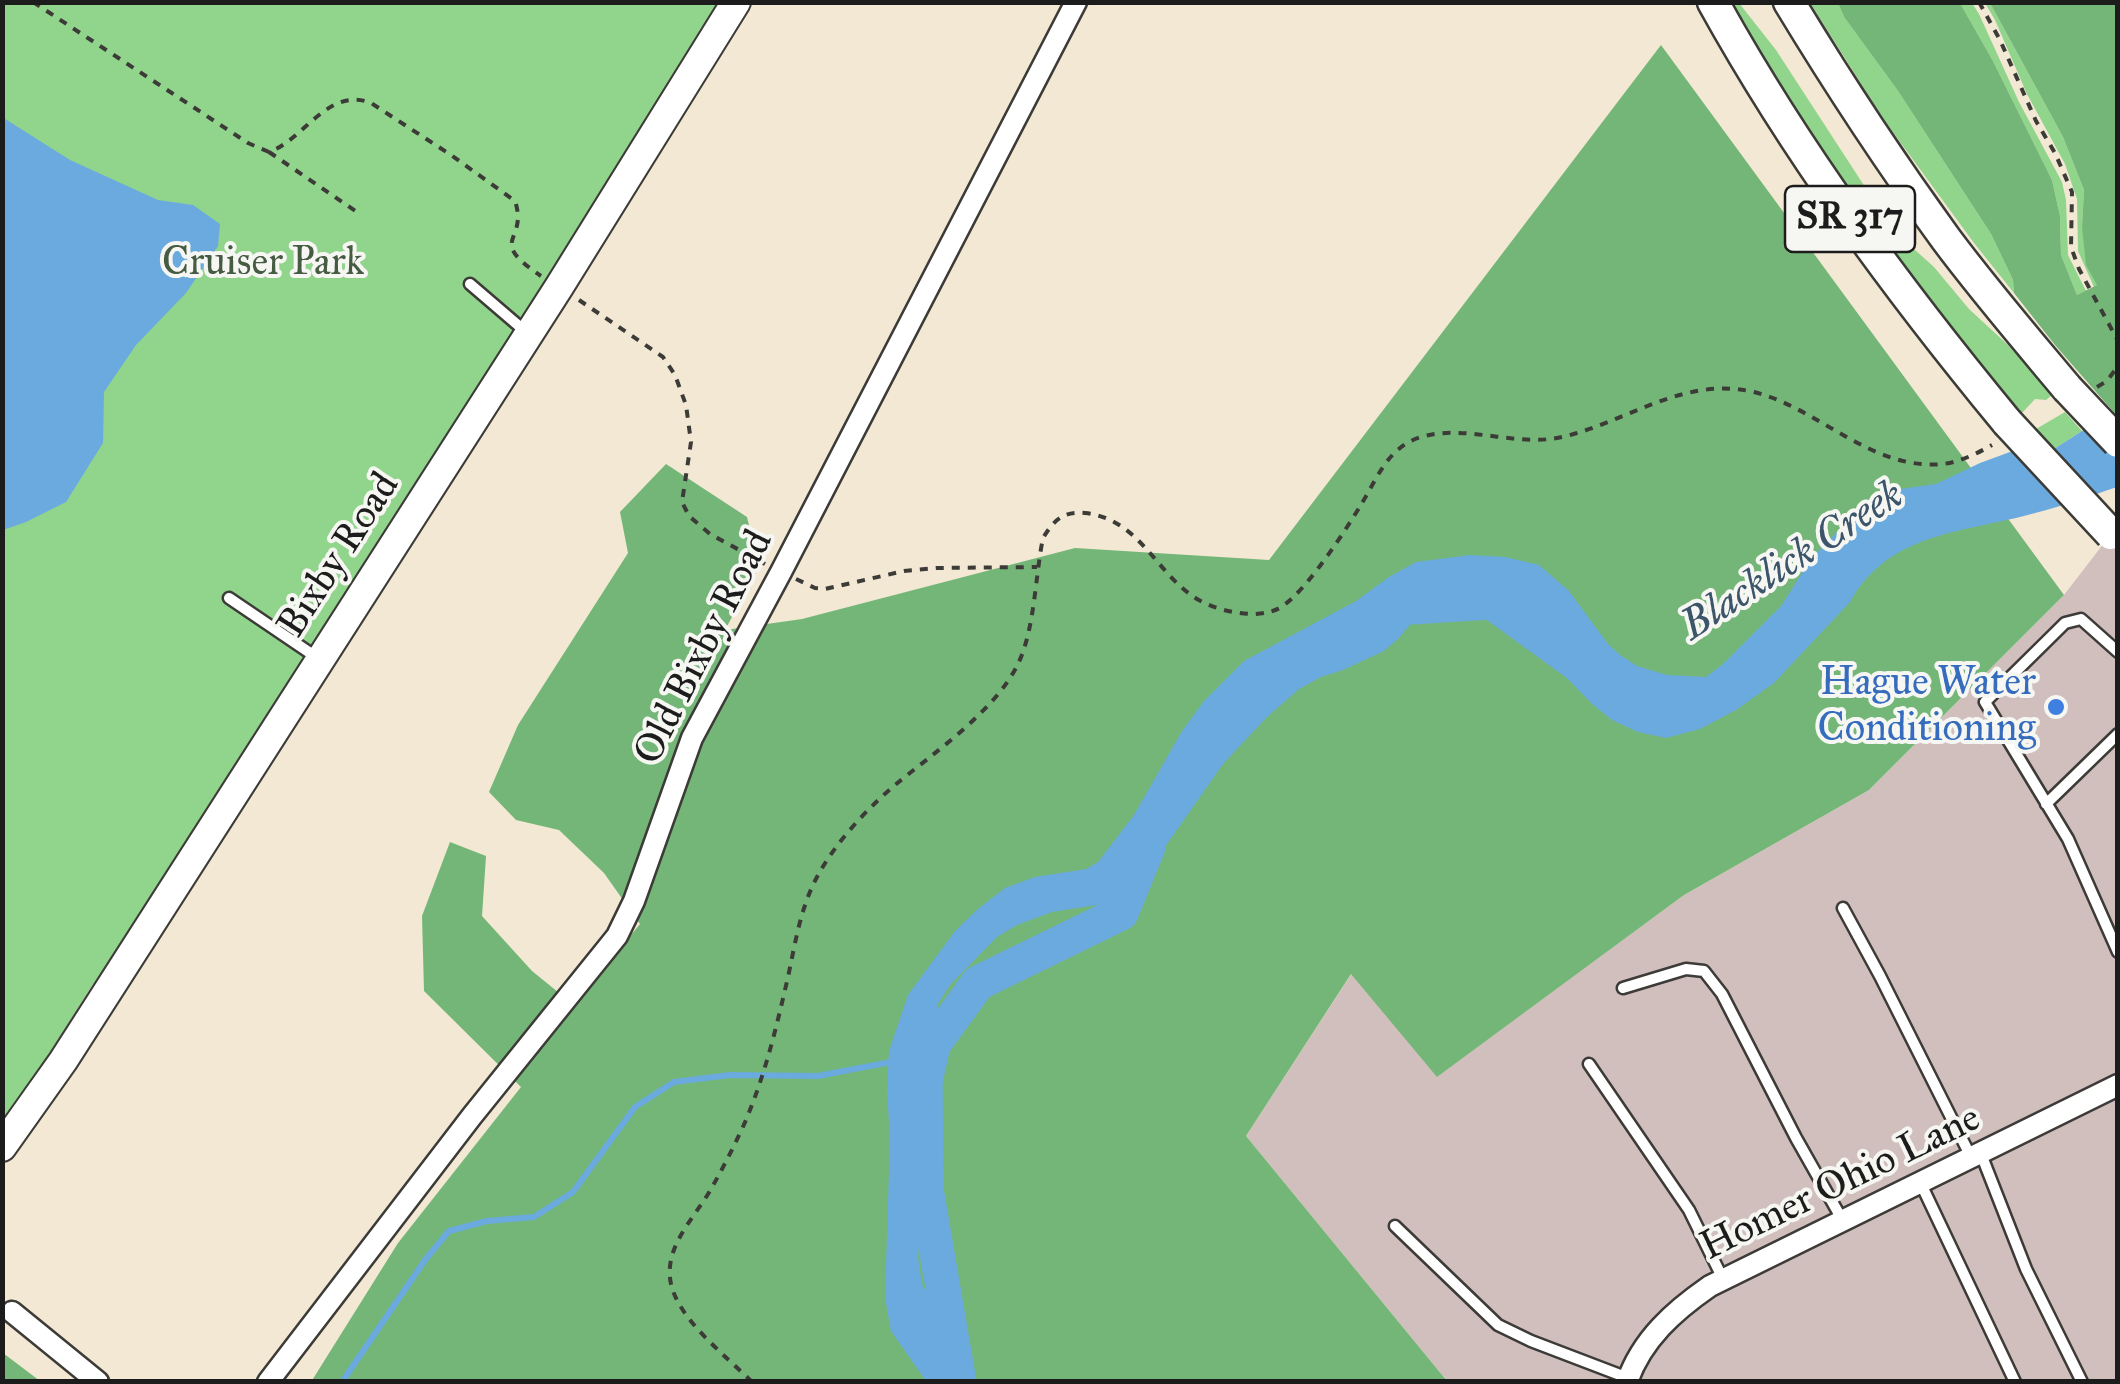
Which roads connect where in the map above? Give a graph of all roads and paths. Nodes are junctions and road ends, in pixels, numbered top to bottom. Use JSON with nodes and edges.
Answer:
{"nodes":[{"id":1,"x":34,"y":2,"type":"edge"},
{"id":2,"x":736,"y":2,"type":"edge"},
{"id":3,"x":1076,"y":2,"type":"edge"},
{"id":4,"x":1713,"y":2,"type":"edge"},
{"id":5,"x":1789,"y":2,"type":"edge"},
{"id":6,"x":1979,"y":2,"type":"edge"},
{"id":7,"x":269,"y":152,"type":"junction"},
{"id":8,"x":357,"y":212,"type":"dead end"},
{"id":9,"x":470,"y":284,"type":"dead end"},
{"id":10,"x":559,"y":287,"type":"junction"},
{"id":11,"x":519,"y":326,"type":"dead end"},
{"id":12,"x":2118,"y":341,"type":"edge"},
{"id":13,"x":2118,"y":442,"type":"edge"},
{"id":14,"x":1855,"y":443,"type":"dead end"},
{"id":15,"x":2114,"y":538,"type":"edge"},
{"id":16,"x":1037,"y":567,"type":"junction"},
{"id":17,"x":781,"y":572,"type":"junction"},
{"id":18,"x":229,"y":598,"type":"dead end"},
{"id":19,"x":2118,"y":652,"type":"edge"},
{"id":20,"x":320,"y":660,"type":"junction"},
{"id":21,"x":2118,"y":734,"type":"edge"},
{"id":22,"x":2046,"y":804,"type":"junction"},
{"id":23,"x":1843,"y":908,"type":"dead end"},
{"id":24,"x":2118,"y":952,"type":"edge"},
{"id":25,"x":1622,"y":988,"type":"dead end"},
{"id":26,"x":1589,"y":1064,"type":"dead end"},
{"id":27,"x":2118,"y":1086,"type":"edge"},
{"id":28,"x":2,"y":1147,"type":"edge"},
{"id":29,"x":1976,"y":1156,"type":"junction"},
{"id":30,"x":1922,"y":1184,"type":"junction"},
{"id":31,"x":1843,"y":1222,"type":"junction"},
{"id":32,"x":1395,"y":1226,"type":"dead end"},
{"id":33,"x":1723,"y":1280,"type":"junction"},
{"id":34,"x":7,"y":1308,"type":"edge"},
{"id":35,"x":1628,"y":1380,"type":"edge"},
{"id":36,"x":98,"y":1382,"type":"edge"},
{"id":37,"x":268,"y":1382,"type":"edge"},
{"id":38,"x":752,"y":1382,"type":"edge"},
{"id":39,"x":2016,"y":1382,"type":"edge"},
{"id":40,"x":2082,"y":1382,"type":"edge"}],
"edges":[{"from":1,"to":7,"type":"path"},
{"from":2,"to":10,"type":"street","name":"Bixby Road"},
{"from":3,"to":17,"type":"street","name":"Old Bixby Road"},
{"from":4,"to":15,"type":"main road","number":"SR 317","bridge":true},
{"from":5,"to":13,"type":"main road","number":"SR 317","bridge":true},
{"from":6,"to":12,"type":"path"},
{"from":7,"to":8,"type":"path"},
{"from":7,"to":10,"type":"path"},
{"from":9,"to":11,"type":"lane"},
{"from":10,"to":17,"type":"path"},
{"from":10,"to":20,"type":"street","name":"Bixby Road"},
{"from":14,"to":16,"type":"path"},
{"from":16,"to":17,"type":"path"},
{"from":16,"to":38,"type":"path"},
{"from":17,"to":37,"type":"street","name":"Old Bixby Road"},
{"from":18,"to":20,"type":"lane"},
{"from":19,"to":22,"type":"lane"},
{"from":20,"to":28,"type":"street","name":"Bixby Road"},
{"from":21,"to":22,"type":"lane"},
{"from":22,"to":24,"type":"lane"},
{"from":23,"to":29,"type":"lane"},
{"from":25,"to":31,"type":"lane"},
{"from":26,"to":33,"type":"lane"},
{"from":27,"to":29,"type":"street","name":"Homer Ohio Lane"},
{"from":29,"to":30,"type":"street","name":"Homer Ohio Lane"},
{"from":29,"to":40,"type":"lane"},
{"from":30,"to":31,"type":"street","name":"Homer Ohio Lane"},
{"from":30,"to":39,"type":"lane"},
{"from":31,"to":33,"type":"street","name":"Homer Ohio Lane"},
{"from":32,"to":35,"type":"lane"},
{"from":33,"to":35,"type":"street","name":"Homer Ohio Lane"},
{"from":34,"to":36,"type":"street"}]}
